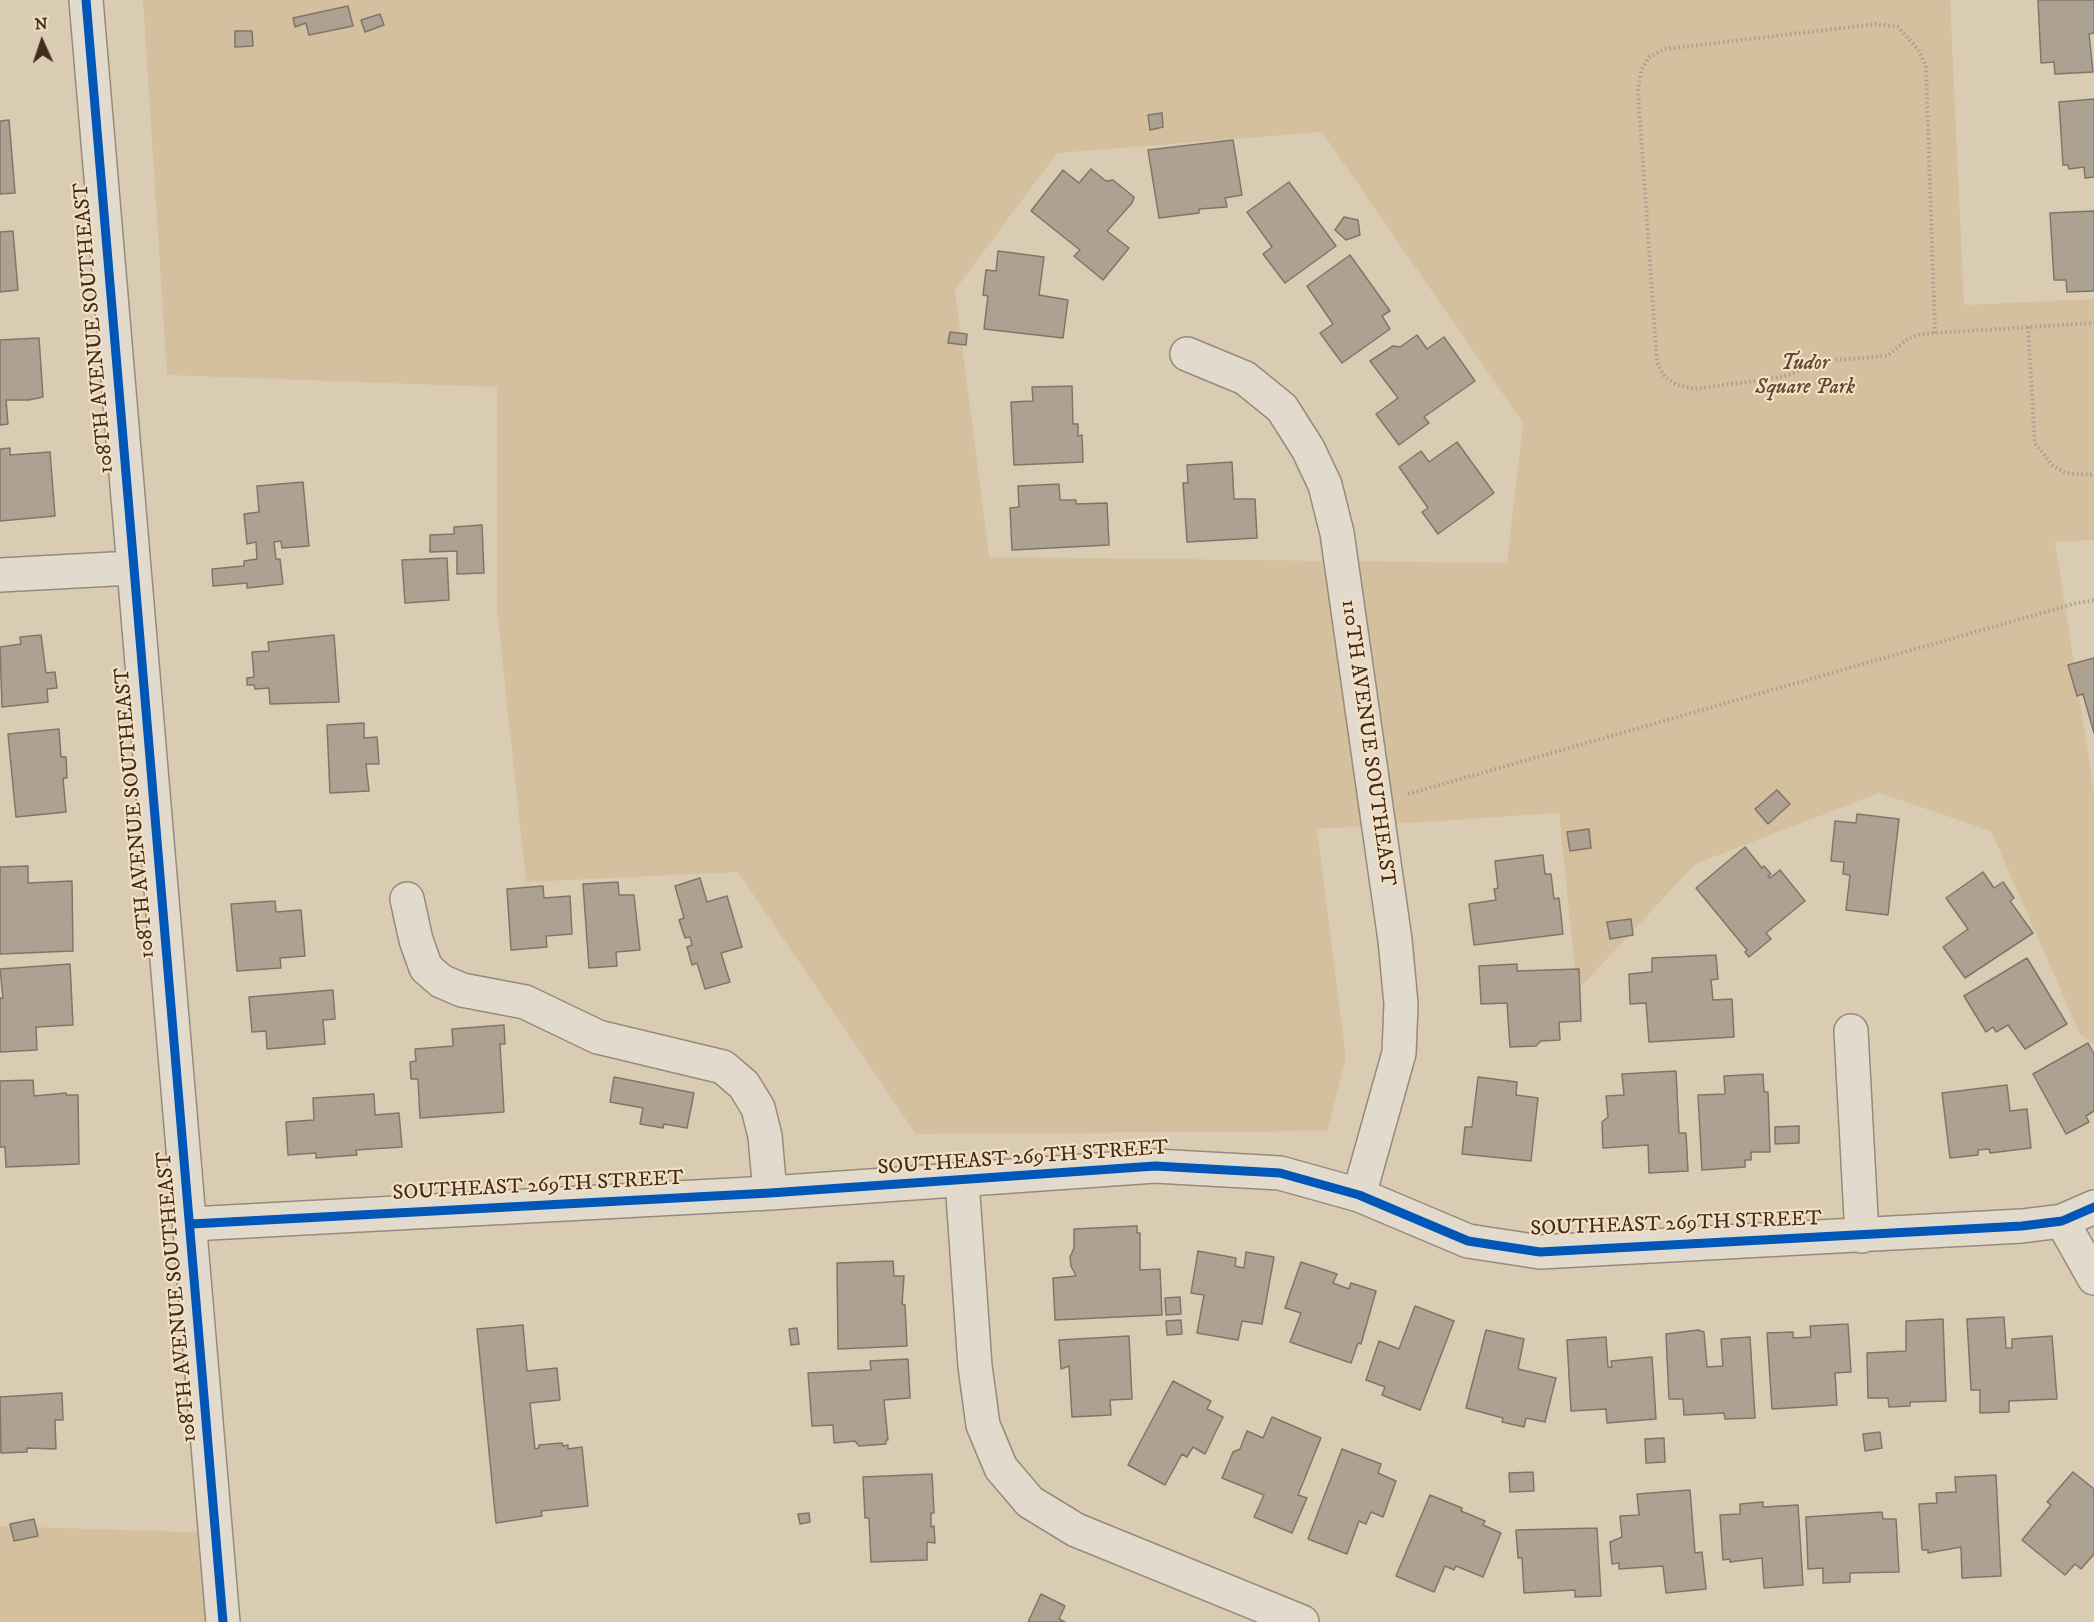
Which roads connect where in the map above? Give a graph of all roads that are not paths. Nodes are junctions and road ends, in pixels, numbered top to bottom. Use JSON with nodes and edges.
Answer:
{"nodes":[{"id":1,"x":86,"y":0,"type":"edge"},
{"id":2,"x":1187,"y":354,"type":"dead end"},
{"id":3,"x":132,"y":568,"type":"junction"},
{"id":4,"x":0,"y":574,"type":"edge"},
{"id":5,"x":408,"y":899,"type":"dead end"},
{"id":6,"x":1851,"y":1031,"type":"dead end"},
{"id":7,"x":962,"y":1181,"type":"junction"},
{"id":8,"x":770,"y":1192,"type":"junction"},
{"id":9,"x":1359,"y":1195,"type":"junction"},
{"id":10,"x":2094,"y":1207,"type":"edge"},
{"id":11,"x":2062,"y":1221,"type":"junction"},
{"id":12,"x":191,"y":1224,"type":"junction"},
{"id":13,"x":1862,"y":1236,"type":"junction"},
{"id":14,"x":2094,"y":1278,"type":"edge"},
{"id":15,"x":1243,"y":1612,"type":"edge"},
{"id":16,"x":224,"y":1622,"type":"edge"},
{"id":17,"x":1302,"y":1622,"type":"edge"}],
"edges":[{"from":1,"to":3,"type":"street","name":"108TH AVENUE SOUTHEAST"},
{"from":2,"to":9,"type":"street","name":"110TH AVENUE SOUTHEAST"},
{"from":3,"to":4,"type":"street"},
{"from":3,"to":12,"type":"street","name":"108TH AVENUE SOUTHEAST"},
{"from":5,"to":8,"type":"street"},
{"from":6,"to":13,"type":"street"},
{"from":7,"to":8,"type":"street","name":"SOUTHEAST 269TH STREET"},
{"from":7,"to":9,"type":"street","name":"SOUTHEAST 269TH STREET"},
{"from":7,"to":15,"type":"street"},
{"from":8,"to":12,"type":"street","name":"SOUTHEAST 269TH STREET"},
{"from":9,"to":13,"type":"street","name":"SOUTHEAST 269TH STREET"},
{"from":10,"to":11,"type":"street","name":"SOUTHEAST 269TH STREET"},
{"from":11,"to":13,"type":"street","name":"SOUTHEAST 269TH STREET"},
{"from":11,"to":14,"type":"street"},
{"from":12,"to":16,"type":"street","name":"108TH AVENUE SOUTHEAST"},
{"from":15,"to":17,"type":"street"}]}
